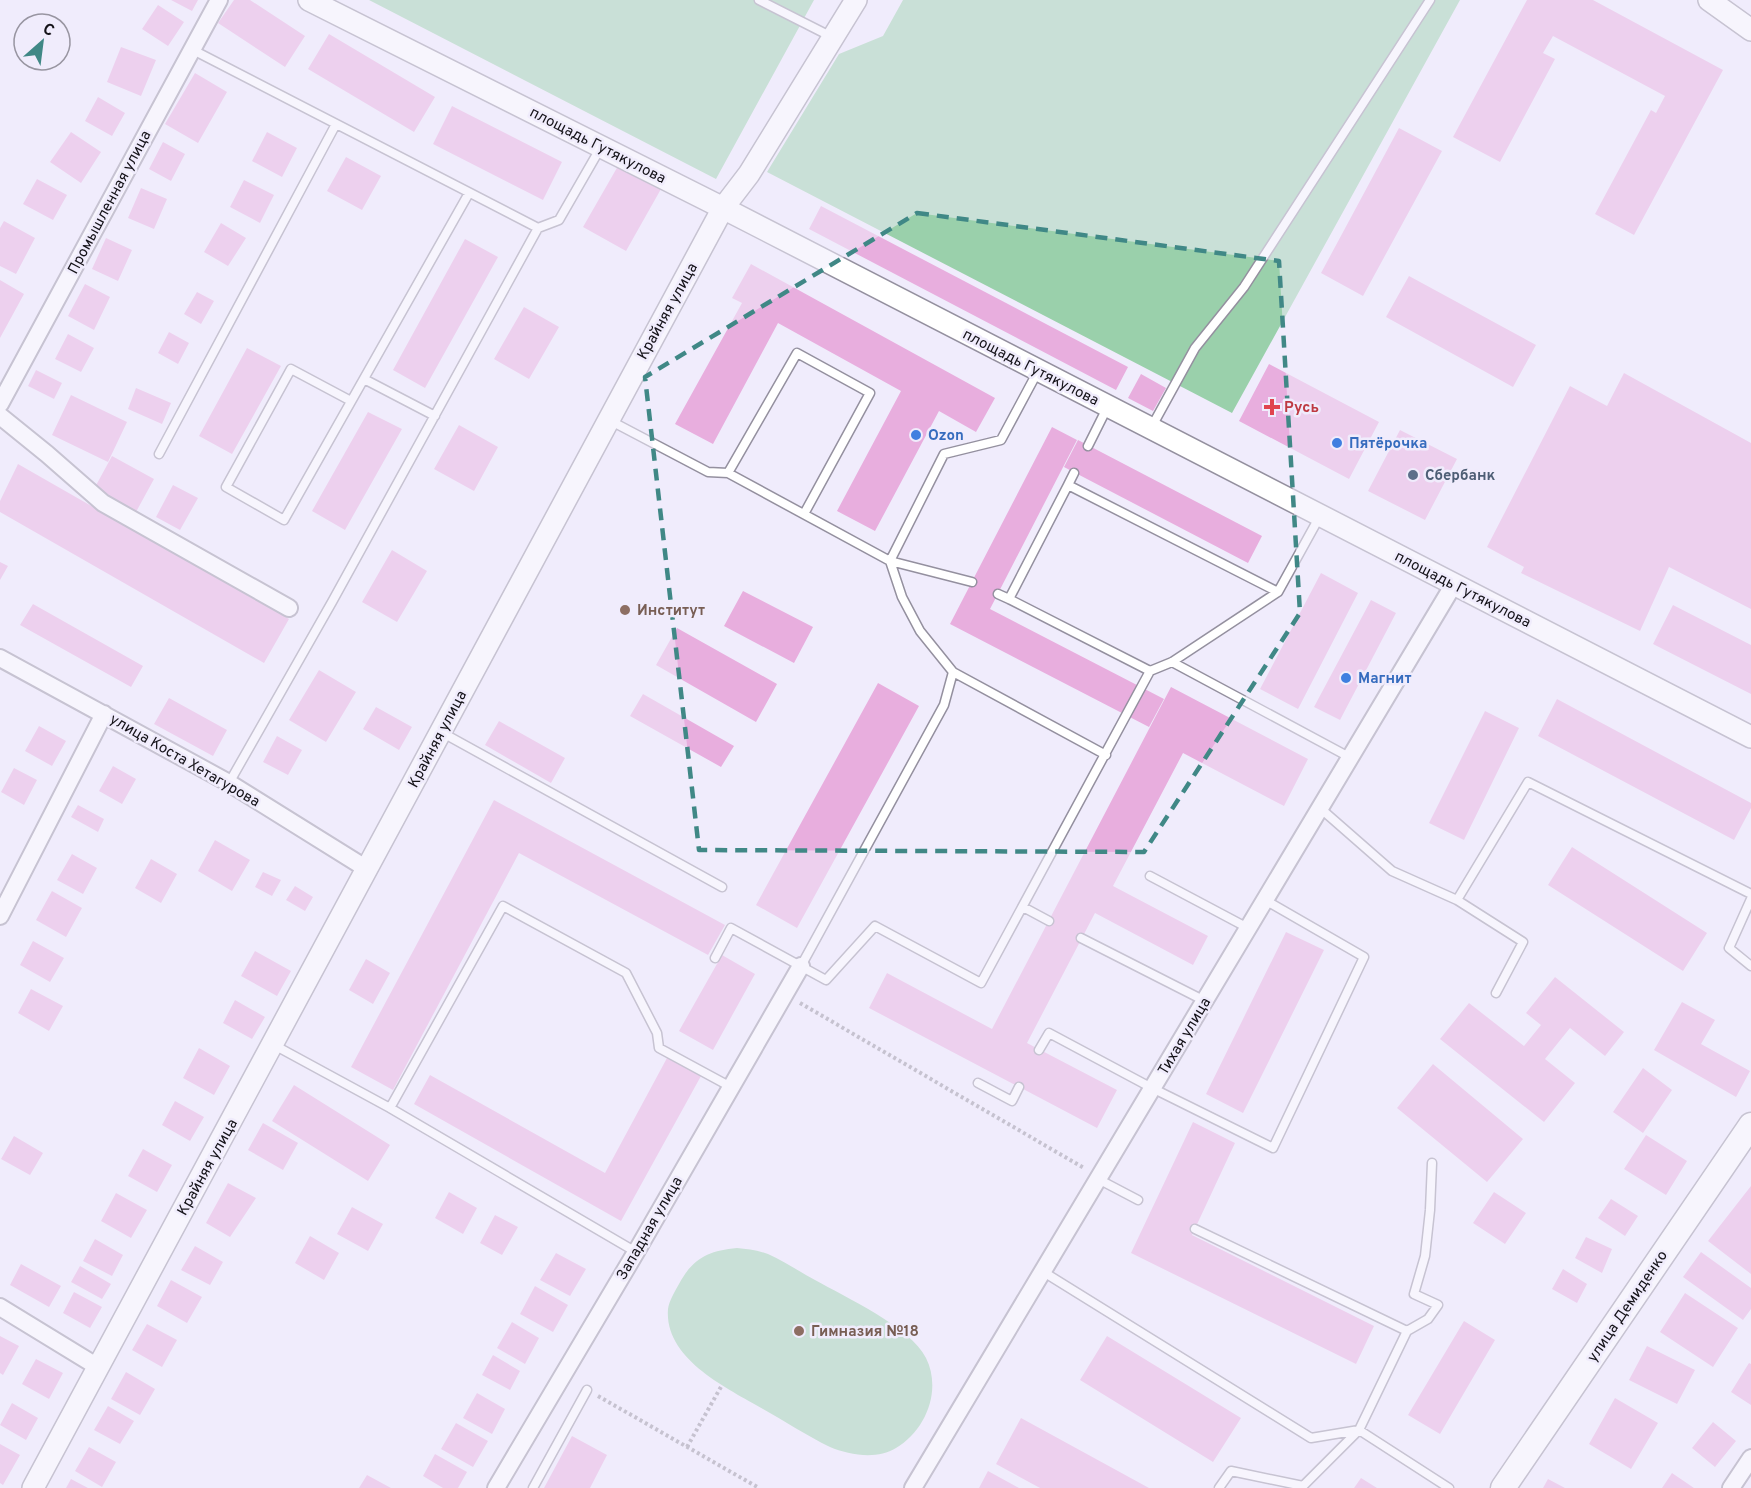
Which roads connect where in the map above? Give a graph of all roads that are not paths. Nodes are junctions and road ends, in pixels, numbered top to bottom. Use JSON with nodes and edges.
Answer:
{"nodes":[{"id":1,"x":219,"y":0,"type":"edge"},
{"id":2,"x":309,"y":0,"type":"edge"},
{"id":3,"x":759,"y":0,"type":"edge"},
{"id":4,"x":856,"y":0,"type":"edge"},
{"id":5,"x":1430,"y":0,"type":"edge"},
{"id":6,"x":1709,"y":0,"type":"edge"},
{"id":7,"x":1751,"y":30,"type":"edge"},
{"id":8,"x":832,"y":37,"type":"junction"},
{"id":9,"x":191,"y":49,"type":"junction"},
{"id":10,"x":336,"y":124,"type":"junction"},
{"id":11,"x":602,"y":147,"type":"junction"},
{"id":12,"x":469,"y":192,"type":"junction"},
{"id":13,"x":723,"y":208,"type":"junction"},
{"id":14,"x":538,"y":228,"type":"junction"},
{"id":15,"x":1038,"y":371,"type":"junction"},
{"id":16,"x":364,"y":379,"type":"junction"},
{"id":17,"x":351,"y":401,"type":"junction"},
{"id":18,"x":0,"y":404,"type":"edge"},
{"id":19,"x":1107,"y":406,"type":"junction"},
{"id":20,"x":0,"y":416,"type":"edge"},
{"id":21,"x":435,"y":416,"type":"junction"},
{"id":22,"x":609,"y":419,"type":"junction"},
{"id":23,"x":1151,"y":428,"type":"junction"},
{"id":24,"x":1088,"y":446,"type":"dead end"},
{"id":25,"x":159,"y":454,"type":"dead end"},
{"id":26,"x":728,"y":473,"type":"junction"},
{"id":27,"x":1074,"y":473,"type":"dead end"},
{"id":28,"x":1068,"y":485,"type":"junction"},
{"id":29,"x":804,"y":514,"type":"junction"},
{"id":30,"x":1321,"y":516,"type":"junction"},
{"id":31,"x":890,"y":561,"type":"junction"},
{"id":32,"x":972,"y":582,"type":"dead end"},
{"id":33,"x":1454,"y":584,"type":"junction"},
{"id":34,"x":1278,"y":592,"type":"junction"},
{"id":35,"x":998,"y":594,"type":"dead end"},
{"id":36,"x":1009,"y":599,"type":"junction"},
{"id":37,"x":289,"y":608,"type":"dead end"},
{"id":38,"x":0,"y":658,"type":"edge"},
{"id":39,"x":1172,"y":662,"type":"junction"},
{"id":40,"x":1150,"y":671,"type":"junction"},
{"id":41,"x":953,"y":672,"type":"junction"},
{"id":42,"x":105,"y":714,"type":"junction"},
{"id":43,"x":440,"y":732,"type":"junction"},
{"id":44,"x":1751,"y":737,"type":"edge"},
{"id":45,"x":1106,"y":755,"type":"junction"},
{"id":46,"x":1351,"y":758,"type":"junction"},
{"id":47,"x":229,"y":783,"type":"junction"},
{"id":48,"x":1320,"y":808,"type":"junction"},
{"id":49,"x":367,"y":869,"type":"junction"},
{"id":50,"x":1150,"y":876,"type":"dead end"},
{"id":51,"x":722,"y":887,"type":"dead end"},
{"id":52,"x":1751,"y":894,"type":"edge"},
{"id":53,"x":1751,"y":899,"type":"edge"},
{"id":54,"x":1265,"y":900,"type":"junction"},
{"id":55,"x":1457,"y":900,"type":"junction"},
{"id":56,"x":1023,"y":907,"type":"junction"},
{"id":57,"x":0,"y":915,"type":"edge"},
{"id":58,"x":1049,"y":921,"type":"dead end"},
{"id":59,"x":1248,"y":928,"type":"junction"},
{"id":60,"x":1081,"y":938,"type":"dead end"},
{"id":61,"x":715,"y":958,"type":"dead end"},
{"id":62,"x":801,"y":966,"type":"junction"},
{"id":63,"x":1751,"y":966,"type":"edge"},
{"id":64,"x":1496,"y":993,"type":"dead end"},
{"id":65,"x":1205,"y":1001,"type":"junction"},
{"id":66,"x":273,"y":1045,"type":"junction"},
{"id":67,"x":1039,"y":1050,"type":"dead end"},
{"id":68,"x":978,"y":1083,"type":"dead end"},
{"id":69,"x":731,"y":1087,"type":"junction"},
{"id":70,"x":1019,"y":1087,"type":"dead end"},
{"id":71,"x":1152,"y":1088,"type":"junction"},
{"id":72,"x":390,"y":1108,"type":"junction"},
{"id":73,"x":1751,"y":1125,"type":"edge"},
{"id":74,"x":1432,"y":1163,"type":"dead end"},
{"id":75,"x":1094,"y":1175,"type":"junction"},
{"id":76,"x":1138,"y":1200,"type":"dead end"},
{"id":77,"x":1195,"y":1229,"type":"dead end"},
{"id":78,"x":636,"y":1252,"type":"junction"},
{"id":79,"x":1042,"y":1271,"type":"junction"},
{"id":80,"x":0,"y":1307,"type":"edge"},
{"id":81,"x":1407,"y":1331,"type":"junction"},
{"id":82,"x":98,"y":1367,"type":"junction"},
{"id":83,"x":587,"y":1390,"type":"road end"},
{"id":84,"x":1359,"y":1430,"type":"junction"},
{"id":85,"x":1751,"y":1458,"type":"edge"},
{"id":86,"x":33,"y":1488,"type":"edge"},
{"id":87,"x":496,"y":1488,"type":"edge"},
{"id":88,"x":533,"y":1488,"type":"edge"},
{"id":89,"x":913,"y":1488,"type":"edge"},
{"id":90,"x":1219,"y":1488,"type":"edge"},
{"id":91,"x":1449,"y":1488,"type":"edge"},
{"id":92,"x":1503,"y":1488,"type":"edge"},
{"id":93,"x":1731,"y":1488,"type":"edge"}],
"edges":[{"from":1,"to":9,"type":"street","name":"Промышленная улица"},
{"from":2,"to":11,"type":"street","name":"площадь Гутякулова"},
{"from":3,"to":8,"type":"lane"},
{"from":4,"to":8,"type":"street","name":"Крайняя улица"},
{"from":5,"to":23,"type":"lane"},
{"from":6,"to":7,"type":"street"},
{"from":8,"to":13,"type":"street","name":"Крайняя улица"},
{"from":9,"to":10,"type":"lane"},
{"from":9,"to":18,"type":"street","name":"Промышленная улица"},
{"from":10,"to":12,"type":"lane"},
{"from":10,"to":25,"type":"lane"},
{"from":11,"to":13,"type":"street","name":"площадь Гутякулова"},
{"from":11,"to":14,"type":"lane"},
{"from":12,"to":14,"type":"lane"},
{"from":12,"to":16,"type":"lane"},
{"from":13,"to":15,"type":"street","name":"площадь Гутякулова"},
{"from":13,"to":22,"type":"street","name":"Крайняя улица"},
{"from":14,"to":21,"type":"lane"},
{"from":15,"to":19,"type":"street","name":"площадь Гутякулова"},
{"from":15,"to":31,"type":"lane"},
{"from":16,"to":17,"type":"lane"},
{"from":16,"to":21,"type":"lane"},
{"from":17,"to":17,"type":"lane"},
{"from":19,"to":23,"type":"street","name":"площадь Гутякулова"},
{"from":19,"to":24,"type":"lane"},
{"from":20,"to":37,"type":"street"},
{"from":21,"to":47,"type":"lane"},
{"from":22,"to":26,"type":"lane"},
{"from":22,"to":43,"type":"street","name":"Крайняя улица"},
{"from":23,"to":30,"type":"street","name":"площадь Гутякулова"},
{"from":26,"to":29,"type":"lane"},
{"from":26,"to":29,"type":"lane"},
{"from":27,"to":28,"type":"lane"},
{"from":28,"to":34,"type":"lane"},
{"from":28,"to":36,"type":"lane"},
{"from":29,"to":31,"type":"lane"},
{"from":30,"to":33,"type":"street","name":"площадь Гутякулова"},
{"from":30,"to":34,"type":"lane"},
{"from":31,"to":32,"type":"lane"},
{"from":31,"to":41,"type":"lane"},
{"from":33,"to":44,"type":"street","name":"площадь Гутякулова"},
{"from":33,"to":46,"type":"street","name":"Тихая улица"},
{"from":34,"to":39,"type":"lane"},
{"from":35,"to":36,"type":"lane"},
{"from":36,"to":40,"type":"lane"},
{"from":38,"to":42,"type":"street","name":"улица Коста Хетагурова"},
{"from":39,"to":40,"type":"lane"},
{"from":39,"to":46,"type":"lane"},
{"from":40,"to":45,"type":"lane"},
{"from":41,"to":45,"type":"lane"},
{"from":41,"to":62,"type":"lane"},
{"from":42,"to":47,"type":"street","name":"улица Коста Хетагурова"},
{"from":42,"to":57,"type":"street"},
{"from":43,"to":49,"type":"street","name":"Крайняя улица"},
{"from":43,"to":51,"type":"lane"},
{"from":45,"to":56,"type":"lane"},
{"from":46,"to":48,"type":"street","name":"Тихая улица"},
{"from":47,"to":49,"type":"street","name":"улица Коста Хетагурова"},
{"from":48,"to":54,"type":"street","name":"Тихая улица"},
{"from":48,"to":55,"type":"lane"},
{"from":49,"to":66,"type":"street","name":"Крайняя улица"},
{"from":50,"to":59,"type":"lane"},
{"from":52,"to":55,"type":"lane"},
{"from":53,"to":63,"type":"lane"},
{"from":54,"to":59,"type":"street","name":"Тихая улица"},
{"from":54,"to":71,"type":"lane"},
{"from":55,"to":64,"type":"lane"},
{"from":56,"to":58,"type":"lane"},
{"from":56,"to":62,"type":"lane"},
{"from":59,"to":65,"type":"street","name":"Тихая улица"},
{"from":60,"to":65,"type":"lane"},
{"from":61,"to":62,"type":"lane"},
{"from":62,"to":69,"type":"street","name":"Западная улица"},
{"from":65,"to":71,"type":"street","name":"Тихая улица"},
{"from":66,"to":72,"type":"lane"},
{"from":66,"to":82,"type":"street","name":"Крайняя улица"},
{"from":67,"to":71,"type":"lane"},
{"from":68,"to":70,"type":"lane"},
{"from":69,"to":72,"type":"lane"},
{"from":69,"to":78,"type":"street","name":"Западная улица"},
{"from":71,"to":75,"type":"street","name":"Тихая улица"},
{"from":72,"to":78,"type":"lane"},
{"from":73,"to":92,"type":"main road","name":"улица Демиденко"},
{"from":74,"to":81,"type":"lane"},
{"from":75,"to":76,"type":"lane"},
{"from":75,"to":79,"type":"street","name":"Тихая улица"},
{"from":77,"to":81,"type":"lane"},
{"from":78,"to":87,"type":"street","name":"Западная улица"},
{"from":79,"to":84,"type":"lane"},
{"from":79,"to":89,"type":"street","name":"Тихая улица"},
{"from":80,"to":82,"type":"street"},
{"from":81,"to":84,"type":"lane"},
{"from":82,"to":86,"type":"street","name":"Крайняя улица"},
{"from":83,"to":88,"type":"lane"},
{"from":84,"to":90,"type":"lane"},
{"from":84,"to":91,"type":"lane"},
{"from":85,"to":93,"type":"street"}]}
